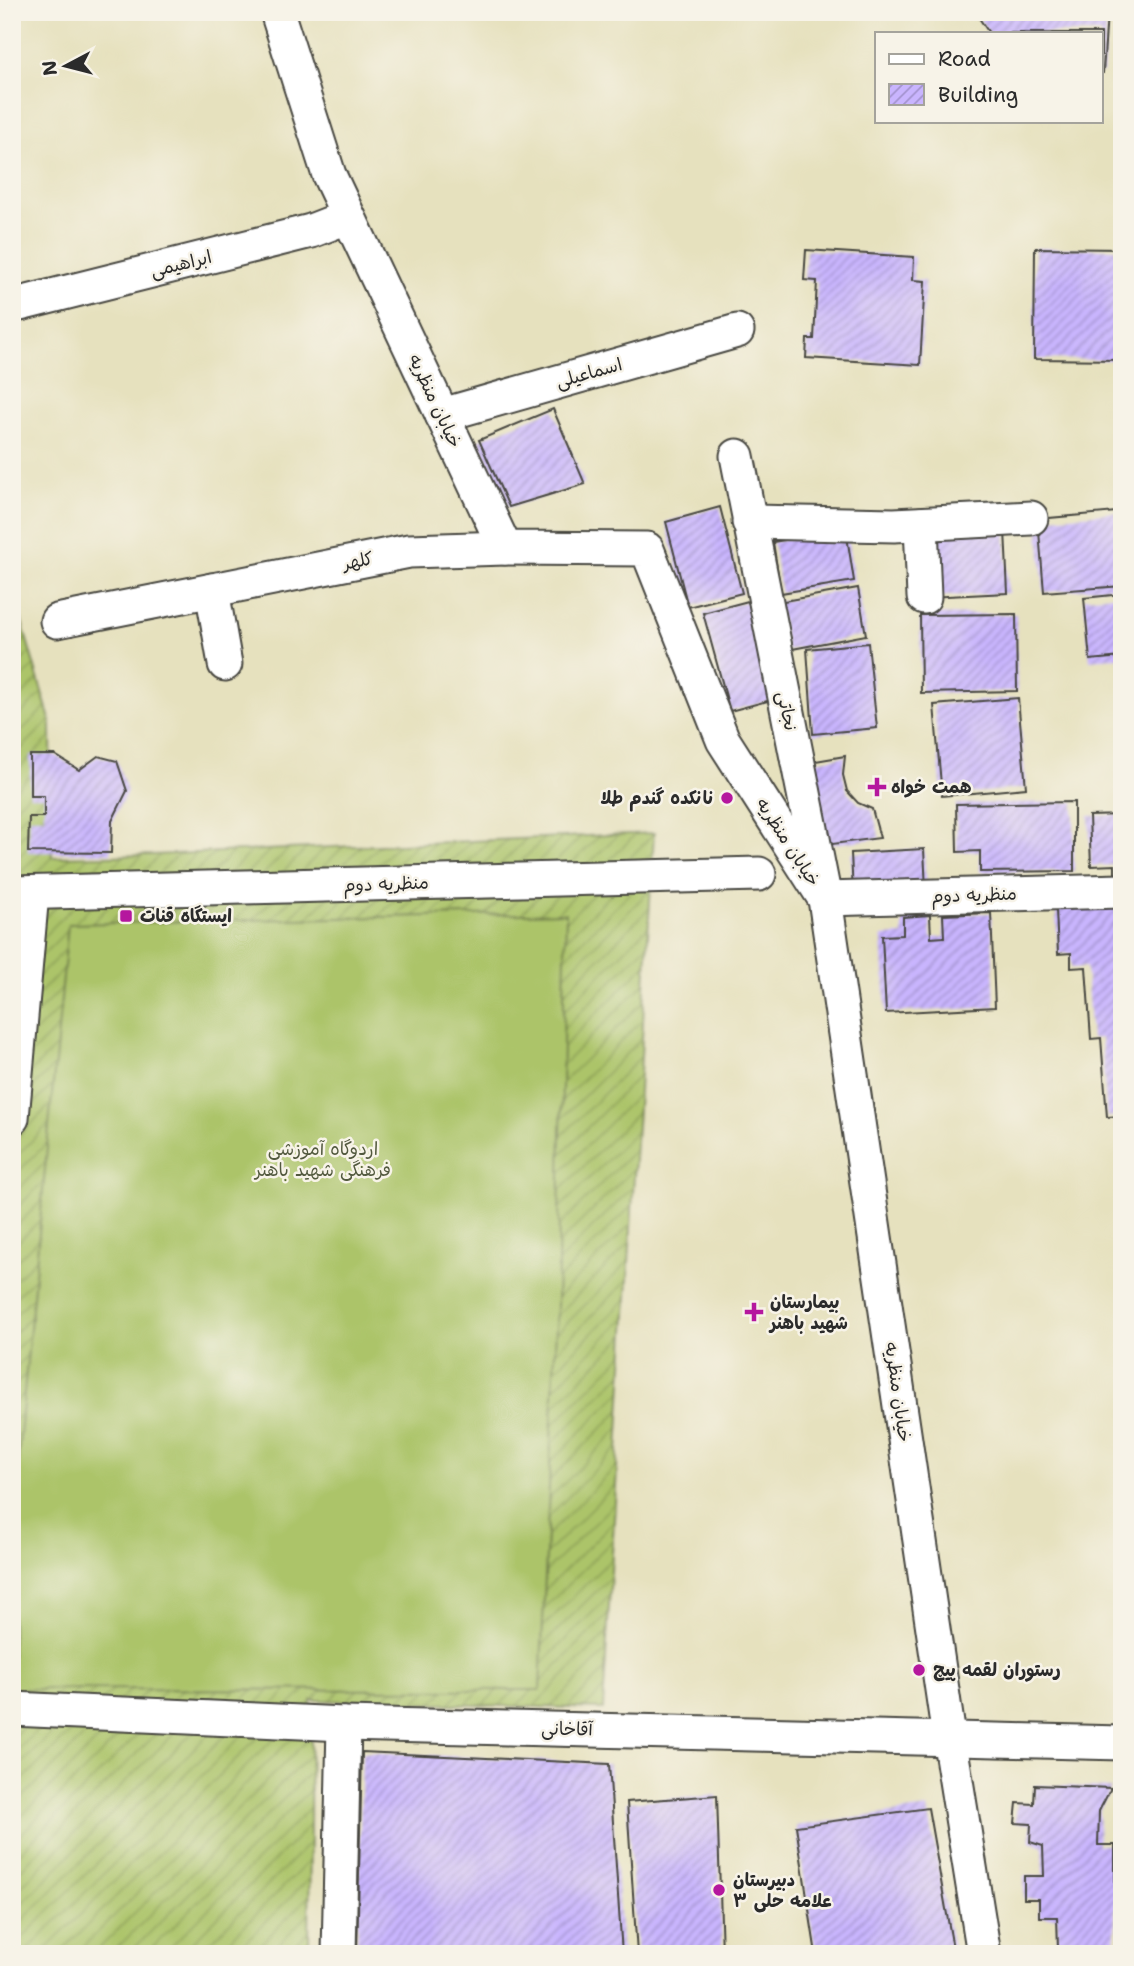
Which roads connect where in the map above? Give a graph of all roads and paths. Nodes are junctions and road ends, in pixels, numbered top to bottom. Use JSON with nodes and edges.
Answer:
{"nodes":[{"id":1,"x":277,"y":12,"type":"edge"},
{"id":2,"x":347,"y":216,"type":"junction"},
{"id":3,"x":12,"y":306,"type":"edge"},
{"id":4,"x":737,"y":331,"type":"dead end"},
{"id":5,"x":442,"y":415,"type":"junction"},
{"id":6,"x":737,"y":456,"type":"dead end"},
{"id":7,"x":1031,"y":518,"type":"dead end"},
{"id":8,"x":749,"y":522,"type":"junction"},
{"id":9,"x":921,"y":524,"type":"junction"},
{"id":10,"x":505,"y":548,"type":"junction"},
{"id":11,"x":212,"y":590,"type":"junction"},
{"id":12,"x":924,"y":597,"type":"dead end"},
{"id":13,"x":57,"y":621,"type":"dead end"},
{"id":14,"x":225,"y":664,"type":"dead end"},
{"id":15,"x":759,"y":874,"type":"dead end"},
{"id":16,"x":1122,"y":891,"type":"edge"},
{"id":17,"x":22,"y":893,"type":"edge"},
{"id":18,"x":825,"y":899,"type":"junction"},
{"id":19,"x":12,"y":1118,"type":"edge"},
{"id":20,"x":12,"y":1709,"type":"edge"},
{"id":21,"x":344,"y":1724,"type":"junction"},
{"id":22,"x":949,"y":1737,"type":"junction"},
{"id":23,"x":1122,"y":1744,"type":"edge"},
{"id":24,"x":339,"y":1954,"type":"edge"},
{"id":25,"x":984,"y":1954,"type":"edge"}],
"edges":[{"from":1,"to":2,"type":"street","name":"خیابان منظریه"},
{"from":2,"to":3,"type":"street","name":"ابراهیمی"},
{"from":2,"to":5,"type":"street","name":"خیابان منظریه"},
{"from":4,"to":5,"type":"street","name":"اسماعیلی"},
{"from":5,"to":10,"type":"street","name":"خیابان منظریه"},
{"from":6,"to":8,"type":"street","name":"نجاتی"},
{"from":7,"to":9,"type":"street"},
{"from":8,"to":9,"type":"street"},
{"from":8,"to":18,"type":"street","name":"نجاتی"},
{"from":9,"to":12,"type":"street"},
{"from":10,"to":11,"type":"street","name":"کلهر"},
{"from":10,"to":18,"type":"street","name":"خیابان منظریه"},
{"from":11,"to":13,"type":"street","name":"کلهر"},
{"from":11,"to":14,"type":"street"},
{"from":15,"to":17,"type":"street","name":"منظریه دوم"},
{"from":16,"to":18,"type":"street","name":"منظریه دوم"},
{"from":17,"to":19,"type":"street"},
{"from":18,"to":22,"type":"street","name":"خیابان منظریه"},
{"from":20,"to":21,"type":"street","name":"آقاخانی"},
{"from":21,"to":22,"type":"street","name":"آقاخانی"},
{"from":21,"to":24,"type":"street"},
{"from":22,"to":23,"type":"street","name":"آقاخانی"},
{"from":22,"to":25,"type":"street","name":"خیابان منظریه"}]}
